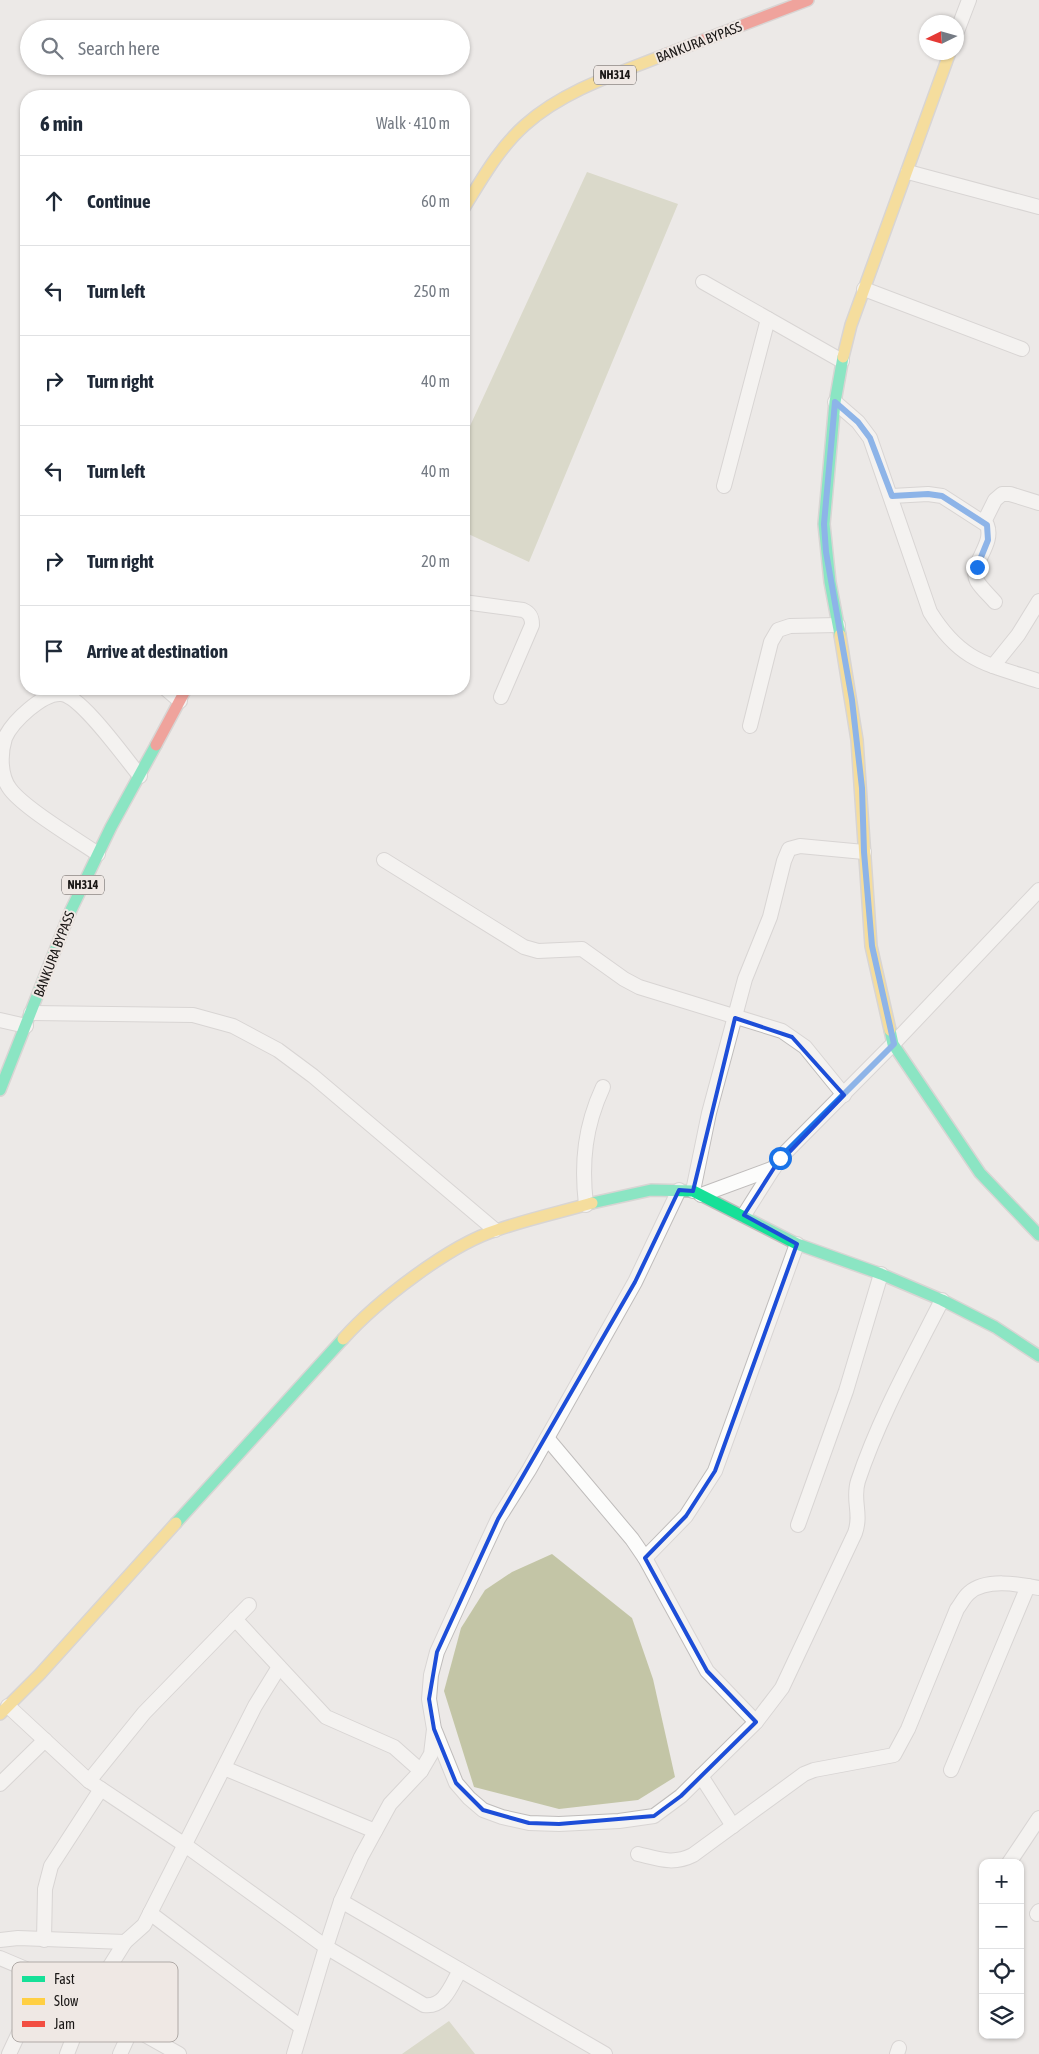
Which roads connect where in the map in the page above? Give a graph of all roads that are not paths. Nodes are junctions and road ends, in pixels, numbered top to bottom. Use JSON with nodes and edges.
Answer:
{"nodes":[{"id":1,"x":808,"y":0,"type":"edge"},
{"id":2,"x":969,"y":0,"type":"edge"},
{"id":3,"x":963,"y":15,"type":"edge"},
{"id":4,"x":947,"y":60,"type":"edge"},
{"id":5,"x":908,"y":172,"type":"junction"},
{"id":6,"x":470,"y":198,"type":"edge"},
{"id":7,"x":1039,"y":207,"type":"edge"},
{"id":8,"x":703,"y":282,"type":"dead end"},
{"id":9,"x":864,"y":289,"type":"junction"},
{"id":10,"x":768,"y":319,"type":"junction"},
{"id":11,"x":1022,"y":349,"type":"dead end"},
{"id":12,"x":842,"y":361,"type":"junction"},
{"id":13,"x":835,"y":402,"type":"junction"},
{"id":14,"x":724,"y":486,"type":"dead end"},
{"id":15,"x":892,"y":496,"type":"junction"},
{"id":16,"x":1039,"y":503,"type":"edge"},
{"id":17,"x":984,"y":522,"type":"junction"},
{"id":18,"x":1039,"y":601,"type":"edge"},
{"id":19,"x":995,"y":602,"type":"dead end"},
{"id":20,"x":470,"y":603,"type":"edge"},
{"id":21,"x":838,"y":625,"type":"junction"},
{"id":22,"x":993,"y":666,"type":"junction"},
{"id":23,"x":1039,"y":681,"type":"edge"},
{"id":24,"x":51,"y":695,"type":"edge"},
{"id":25,"x":65,"y":695,"type":"edge"},
{"id":26,"x":183,"y":695,"type":"edge"},
{"id":27,"x":501,"y":696,"type":"dead end"},
{"id":28,"x":750,"y":726,"type":"dead end"},
{"id":29,"x":140,"y":776,"type":"junction"},
{"id":30,"x":864,"y":852,"type":"junction"},
{"id":31,"x":98,"y":854,"type":"junction"},
{"id":32,"x":384,"y":860,"type":"dead end"},
{"id":33,"x":1039,"y":890,"type":"edge"},
{"id":34,"x":734,"y":1018,"type":"junction"},
{"id":35,"x":0,"y":1020,"type":"edge"},
{"id":36,"x":29,"y":1020,"type":"junction"},
{"id":37,"x":894,"y":1044,"type":"junction"},
{"id":38,"x":604,"y":1087,"type":"dead end"},
{"id":39,"x":0,"y":1090,"type":"edge"},
{"id":40,"x":844,"y":1095,"type":"junction"},
{"id":41,"x":774,"y":1168,"type":"junction"},
{"id":42,"x":679,"y":1190,"type":"junction"},
{"id":43,"x":697,"y":1193,"type":"junction"},
{"id":44,"x":586,"y":1205,"type":"junction"},
{"id":45,"x":744,"y":1215,"type":"junction"},
{"id":46,"x":495,"y":1230,"type":"junction"},
{"id":47,"x":1039,"y":1235,"type":"edge"},
{"id":48,"x":797,"y":1244,"type":"junction"},
{"id":49,"x":881,"y":1274,"type":"junction"},
{"id":50,"x":942,"y":1300,"type":"junction"},
{"id":51,"x":1039,"y":1356,"type":"edge"},
{"id":52,"x":547,"y":1438,"type":"junction"},
{"id":53,"x":798,"y":1525,"type":"dead end"},
{"id":54,"x":645,"y":1558,"type":"junction"},
{"id":55,"x":1033,"y":1587,"type":"edge"},
{"id":56,"x":248,"y":1605,"type":"dead end"},
{"id":57,"x":235,"y":1619,"type":"junction"},
{"id":58,"x":279,"y":1667,"type":"junction"},
{"id":59,"x":4,"y":1710,"type":"edge"},
{"id":60,"x":756,"y":1722,"type":"junction"},
{"id":61,"x":434,"y":1729,"type":"junction"},
{"id":62,"x":45,"y":1740,"type":"junction"},
{"id":63,"x":224,"y":1768,"type":"junction"},
{"id":64,"x":951,"y":1770,"type":"dead end"},
{"id":65,"x":421,"y":1771,"type":"junction"},
{"id":66,"x":701,"y":1776,"type":"junction"},
{"id":67,"x":89,"y":1781,"type":"junction"},
{"id":68,"x":0,"y":1784,"type":"edge"},
{"id":69,"x":101,"y":1788,"type":"junction"},
{"id":70,"x":1039,"y":1818,"type":"edge"},
{"id":71,"x":734,"y":1826,"type":"junction"},
{"id":72,"x":375,"y":1831,"type":"junction"},
{"id":73,"x":185,"y":1844,"type":"junction"},
{"id":74,"x":638,"y":1854,"type":"dead end"},
{"id":75,"x":1012,"y":1859,"type":"edge"},
{"id":76,"x":341,"y":1902,"type":"junction"},
{"id":77,"x":150,"y":1912,"type":"junction"},
{"id":78,"x":0,"y":1940,"type":"edge"},
{"id":79,"x":44,"y":1940,"type":"junction"},
{"id":80,"x":125,"y":1942,"type":"junction"},
{"id":81,"x":326,"y":1947,"type":"junction"},
{"id":82,"x":113,"y":1962,"type":"edge"},
{"id":83,"x":460,"y":1970,"type":"junction"},
{"id":84,"x":301,"y":2027,"type":"junction"},
{"id":85,"x":15,"y":2042,"type":"edge"},
{"id":86,"x":72,"y":2042,"type":"edge"},
{"id":87,"x":126,"y":2042,"type":"edge"},
{"id":88,"x":157,"y":2042,"type":"edge"},
{"id":89,"x":9,"y":2054,"type":"edge"},
{"id":90,"x":67,"y":2054,"type":"edge"},
{"id":91,"x":120,"y":2054,"type":"edge"},
{"id":92,"x":179,"y":2054,"type":"edge"},
{"id":93,"x":294,"y":2054,"type":"edge"},
{"id":94,"x":605,"y":2054,"type":"edge"}],
"edges":[{"from":1,"to":6,"type":"main road","name":"BANKURA BYPASS","number":"NH314"},
{"from":2,"to":3,"type":"street"},
{"from":4,"to":5,"type":"main road"},
{"from":5,"to":7,"type":"street"},
{"from":5,"to":9,"type":"main road"},
{"from":8,"to":10,"type":"street"},
{"from":9,"to":11,"type":"street"},
{"from":9,"to":12,"type":"main road"},
{"from":10,"to":12,"type":"street"},
{"from":10,"to":14,"type":"street"},
{"from":12,"to":13,"type":"main road"},
{"from":13,"to":15,"type":"street"},
{"from":13,"to":21,"type":"main road"},
{"from":15,"to":17,"type":"street"},
{"from":15,"to":22,"type":"street"},
{"from":16,"to":17,"type":"street"},
{"from":17,"to":19,"type":"street"},
{"from":18,"to":22,"type":"street"},
{"from":20,"to":27,"type":"street"},
{"from":21,"to":28,"type":"street"},
{"from":21,"to":30,"type":"main road"},
{"from":22,"to":23,"type":"street"},
{"from":24,"to":31,"type":"street"},
{"from":25,"to":29,"type":"street"},
{"from":26,"to":29,"type":"main road","name":"BANKURA BYPASS","number":"NH314"},
{"from":29,"to":31,"type":"main road","name":"BANKURA BYPASS","number":"NH314"},
{"from":30,"to":34,"type":"street"},
{"from":30,"to":37,"type":"main road"},
{"from":31,"to":36,"type":"main road","name":"BANKURA BYPASS","number":"NH314"},
{"from":32,"to":34,"type":"street"},
{"from":33,"to":37,"type":"street"},
{"from":34,"to":40,"type":"street"},
{"from":34,"to":43,"type":"street"},
{"from":35,"to":36,"type":"street"},
{"from":36,"to":39,"type":"main road","name":"BANKURA BYPASS","number":"NH314"},
{"from":36,"to":46,"type":"street"},
{"from":37,"to":40,"type":"street"},
{"from":37,"to":47,"type":"main road"},
{"from":38,"to":44,"type":"street"},
{"from":40,"to":41,"type":"street"},
{"from":41,"to":43,"type":"street"},
{"from":41,"to":45,"type":"street"},
{"from":42,"to":43,"type":"main road"},
{"from":42,"to":44,"type":"main road"},
{"from":42,"to":52,"type":"street"},
{"from":43,"to":45,"type":"main road"},
{"from":44,"to":46,"type":"main road"},
{"from":45,"to":48,"type":"main road"},
{"from":46,"to":59,"type":"main road"},
{"from":48,"to":49,"type":"main road"},
{"from":48,"to":54,"type":"street"},
{"from":49,"to":50,"type":"main road"},
{"from":49,"to":53,"type":"street"},
{"from":50,"to":51,"type":"main road"},
{"from":50,"to":60,"type":"street"},
{"from":52,"to":54,"type":"street"},
{"from":52,"to":61,"type":"street"},
{"from":54,"to":60,"type":"street"},
{"from":55,"to":64,"type":"street"},
{"from":55,"to":71,"type":"street"},
{"from":56,"to":57,"type":"street"},
{"from":57,"to":58,"type":"street"},
{"from":57,"to":67,"type":"street"},
{"from":58,"to":63,"type":"street"},
{"from":58,"to":65,"type":"street"},
{"from":59,"to":62,"type":"street"},
{"from":60,"to":66,"type":"street"},
{"from":61,"to":65,"type":"street"},
{"from":61,"to":66,"type":"street"},
{"from":62,"to":67,"type":"street"},
{"from":62,"to":68,"type":"street"},
{"from":63,"to":72,"type":"street"},
{"from":63,"to":73,"type":"street"},
{"from":65,"to":72,"type":"street"},
{"from":66,"to":71,"type":"street"},
{"from":67,"to":69,"type":"street"},
{"from":69,"to":73,"type":"street"},
{"from":69,"to":79,"type":"street"},
{"from":70,"to":75,"type":"street"},
{"from":71,"to":74,"type":"street"},
{"from":72,"to":76,"type":"street"},
{"from":73,"to":77,"type":"street"},
{"from":73,"to":81,"type":"street"},
{"from":76,"to":81,"type":"street"},
{"from":76,"to":83,"type":"street"},
{"from":77,"to":80,"type":"street"},
{"from":77,"to":84,"type":"street"},
{"from":78,"to":79,"type":"street"},
{"from":79,"to":80,"type":"street"},
{"from":80,"to":82,"type":"street"},
{"from":81,"to":83,"type":"street"},
{"from":81,"to":84,"type":"street"},
{"from":83,"to":94,"type":"street"},
{"from":84,"to":93,"type":"street"},
{"from":85,"to":89,"type":"street"},
{"from":86,"to":90,"type":"street"},
{"from":87,"to":91,"type":"street"},
{"from":88,"to":92,"type":"street"}]}
